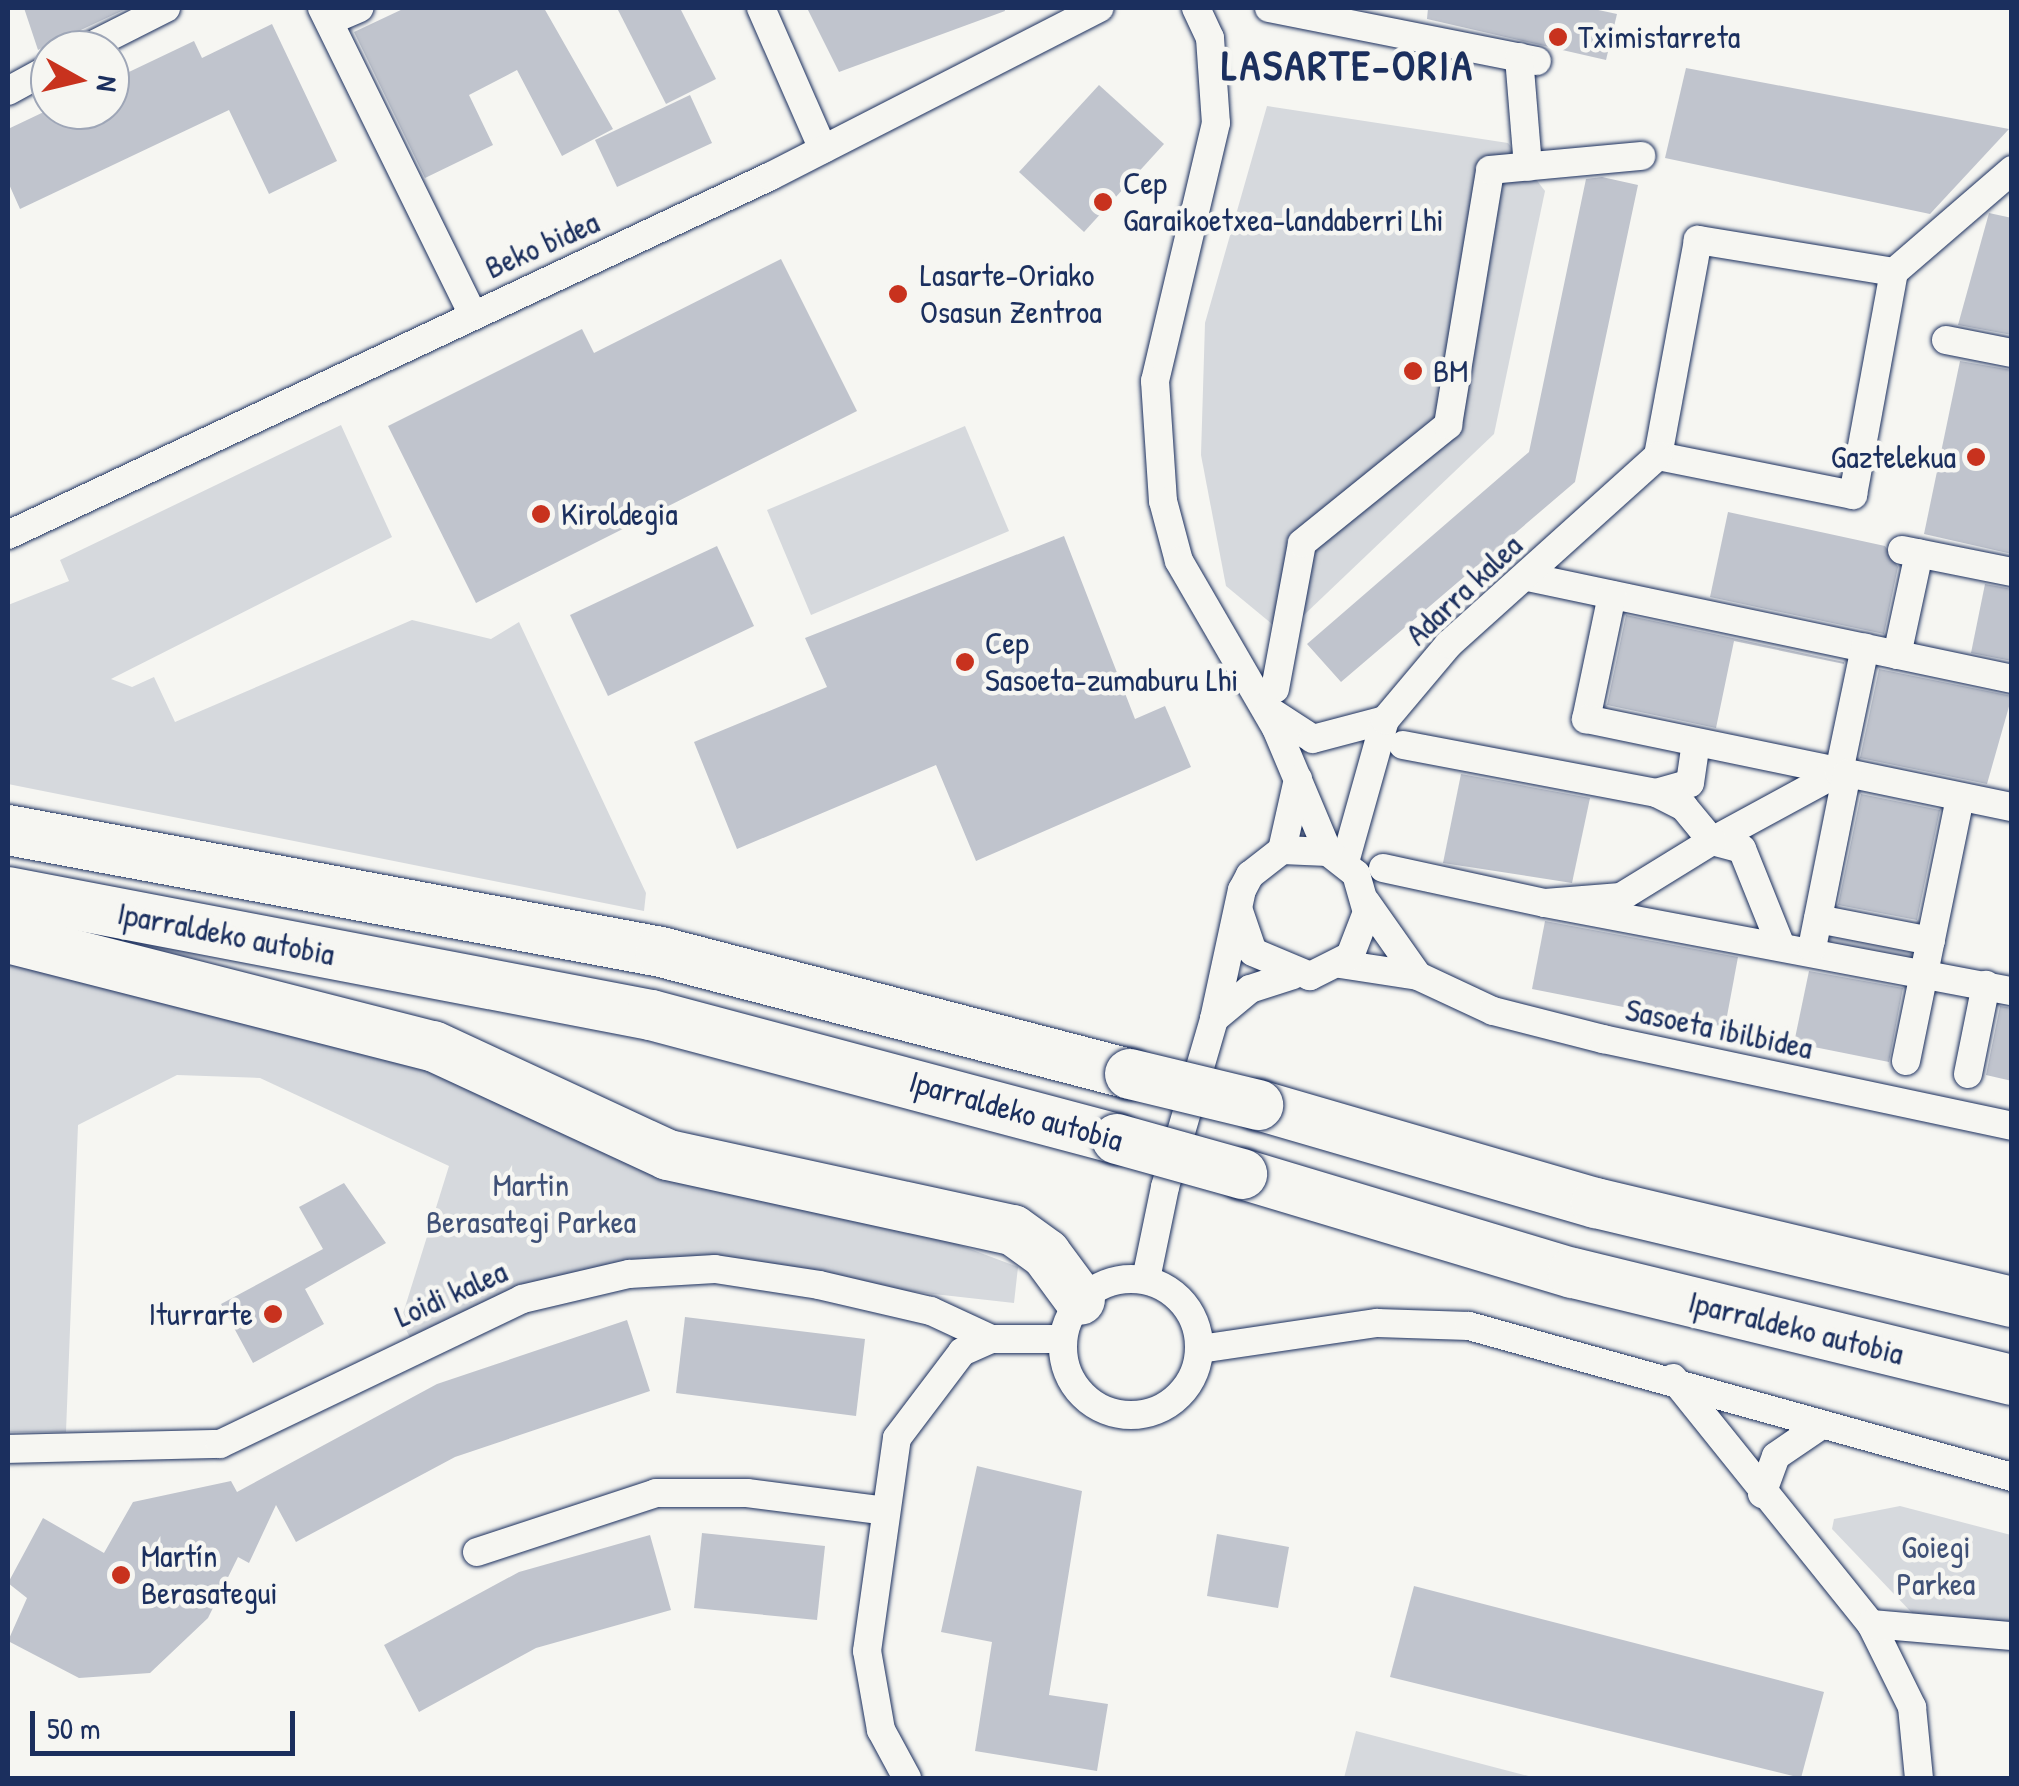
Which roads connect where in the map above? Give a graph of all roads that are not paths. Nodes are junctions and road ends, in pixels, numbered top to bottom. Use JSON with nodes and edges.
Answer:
{"nodes":[{"id":1,"x":166,"y":8,"type":"edge"},
{"id":2,"x":359,"y":8,"type":"edge"},
{"id":3,"x":761,"y":8,"type":"edge"},
{"id":4,"x":1099,"y":8,"type":"edge"},
{"id":5,"x":1196,"y":8,"type":"edge"},
{"id":6,"x":1269,"y":8,"type":"edge"},
{"id":7,"x":325,"y":14,"type":"edge"},
{"id":8,"x":1374,"y":15,"type":"edge"},
{"id":9,"x":123,"y":30,"type":"edge"},
{"id":10,"x":30,"y":79,"type":"edge"},
{"id":11,"x":8,"y":91,"type":"edge"},
{"id":12,"x":823,"y":149,"type":"junction"},
{"id":13,"x":1641,"y":156,"type":"dead end"},
{"id":14,"x":1528,"y":166,"type":"junction"},
{"id":15,"x":2012,"y":170,"type":"edge"},
{"id":16,"x":1894,"y":272,"type":"junction"},
{"id":17,"x":473,"y":315,"type":"junction"},
{"id":18,"x":1946,"y":340,"type":"dead end"},
{"id":19,"x":2012,"y":353,"type":"edge"},
{"id":20,"x":1658,"y":456,"type":"junction"},
{"id":21,"x":8,"y":535,"type":"edge"},
{"id":22,"x":2012,"y":572,"type":"edge"},
{"id":23,"x":1528,"y":577,"type":"junction"},
{"id":24,"x":1612,"y":595,"type":"junction"},
{"id":25,"x":1865,"y":648,"type":"junction"},
{"id":26,"x":1896,"y":654,"type":"junction"},
{"id":27,"x":2012,"y":678,"type":"edge"},
{"id":28,"x":1267,"y":695,"type":"junction"},
{"id":29,"x":1386,"y":720,"type":"junction"},
{"id":30,"x":1696,"y":742,"type":"junction"},
{"id":31,"x":1403,"y":744,"type":"dead end"},
{"id":32,"x":1843,"y":772,"type":"junction"},
{"id":33,"x":1298,"y":777,"type":"junction"},
{"id":34,"x":1656,"y":792,"type":"junction"},
{"id":35,"x":1960,"y":797,"type":"junction"},
{"id":36,"x":2012,"y":808,"type":"edge"},
{"id":37,"x":8,"y":830,"type":"edge"},
{"id":38,"x":1712,"y":841,"type":"junction"},
{"id":39,"x":1282,"y":850,"type":"junction"},
{"id":40,"x":1336,"y":857,"type":"junction"},
{"id":41,"x":1383,"y":868,"type":"dead end"},
{"id":42,"x":8,"y":892,"type":"edge"},
{"id":43,"x":1366,"y":902,"type":"junction"},
{"id":44,"x":1545,"y":903,"type":"junction"},
{"id":45,"x":1239,"y":911,"type":"junction"},
{"id":46,"x":1818,"y":919,"type":"junction"},
{"id":47,"x":8,"y":938,"type":"edge"},
{"id":48,"x":1779,"y":941,"type":"junction"},
{"id":49,"x":1931,"y":941,"type":"junction"},
{"id":50,"x":1812,"y":948,"type":"junction"},
{"id":51,"x":1340,"y":964,"type":"junction"},
{"id":52,"x":1925,"y":972,"type":"junction"},
{"id":53,"x":1293,"y":975,"type":"junction"},
{"id":54,"x":1418,"y":976,"type":"junction"},
{"id":55,"x":1999,"y":988,"type":"edge"},
{"id":56,"x":1214,"y":1018,"type":"junction"},
{"id":57,"x":1906,"y":1061,"type":"dead end"},
{"id":58,"x":1968,"y":1074,"type":"dead end"},
{"id":59,"x":2012,"y":1126,"type":"edge"},
{"id":60,"x":1146,"y":1279,"type":"junction"},
{"id":61,"x":2012,"y":1302,"type":"edge"},
{"id":62,"x":1071,"y":1320,"type":"junction"},
{"id":63,"x":992,"y":1339,"type":"junction"},
{"id":64,"x":1200,"y":1349,"type":"junction"},
{"id":65,"x":1674,"y":1378,"type":"junction"},
{"id":66,"x":2012,"y":1380,"type":"edge"},
{"id":67,"x":1820,"y":1426,"type":"junction"},
{"id":68,"x":8,"y":1449,"type":"edge"},
{"id":69,"x":2012,"y":1477,"type":"edge"},
{"id":70,"x":1762,"y":1494,"type":"junction"},
{"id":71,"x":880,"y":1510,"type":"junction"},
{"id":72,"x":477,"y":1552,"type":"dead end"},
{"id":73,"x":1871,"y":1624,"type":"junction"},
{"id":74,"x":2012,"y":1636,"type":"edge"},
{"id":75,"x":908,"y":1778,"type":"edge"},
{"id":76,"x":1919,"y":1778,"type":"edge"}],
"edges":[{"from":1,"to":9,"type":"street"},
{"from":2,"to":7,"type":"street"},
{"from":3,"to":12,"type":"street"},
{"from":4,"to":12,"type":"street","name":"Beko bidea"},
{"from":5,"to":28,"type":"street"},
{"from":6,"to":8,"type":"street"},
{"from":7,"to":17,"type":"street"},
{"from":8,"to":14,"type":"street"},
{"from":10,"to":11,"type":"street"},
{"from":12,"to":17,"type":"street","name":"Beko bidea"},
{"from":13,"to":14,"type":"street"},
{"from":14,"to":28,"type":"street"},
{"from":15,"to":16,"type":"street"},
{"from":16,"to":20,"type":"street"},
{"from":16,"to":20,"type":"street"},
{"from":17,"to":21,"type":"street","name":"Beko bidea"},
{"from":18,"to":19,"type":"street"},
{"from":20,"to":23,"type":"street","name":"Adarra kalea"},
{"from":22,"to":26,"type":"street"},
{"from":23,"to":24,"type":"street"},
{"from":23,"to":29,"type":"street","name":"Adarra kalea"},
{"from":24,"to":25,"type":"street"},
{"from":24,"to":30,"type":"street"},
{"from":25,"to":26,"type":"street"},
{"from":25,"to":32,"type":"street"},
{"from":26,"to":27,"type":"street"},
{"from":28,"to":29,"type":"street"},
{"from":28,"to":33,"type":"street"},
{"from":29,"to":40,"type":"street","name":"Adarra kalea"},
{"from":30,"to":32,"type":"street"},
{"from":30,"to":34,"type":"street"},
{"from":31,"to":34,"type":"street"},
{"from":32,"to":35,"type":"street"},
{"from":32,"to":38,"type":"street"},
{"from":32,"to":46,"type":"street"},
{"from":33,"to":39,"type":"street"},
{"from":33,"to":40,"type":"street"},
{"from":34,"to":38,"type":"street"},
{"from":35,"to":36,"type":"street"},
{"from":35,"to":49,"type":"street"},
{"from":37,"to":61,"type":"highway","name":"Iparraldeko autobia","bridge":true},
{"from":38,"to":44,"type":"street"},
{"from":38,"to":48,"type":"street"},
{"from":39,"to":40,"type":"street"},
{"from":39,"to":45,"type":"street"},
{"from":40,"to":43,"type":"street"},
{"from":41,"to":44,"type":"street"},
{"from":42,"to":66,"type":"highway","name":"Iparraldeko autobia","bridge":true},
{"from":43,"to":51,"type":"street"},
{"from":43,"to":54,"type":"street"},
{"from":44,"to":48,"type":"street"},
{"from":45,"to":53,"type":"street"},
{"from":45,"to":56,"type":"street"},
{"from":46,"to":49,"type":"street"},
{"from":46,"to":50,"type":"street"},
{"from":47,"to":62,"type":"highway"},
{"from":48,"to":50,"type":"street"},
{"from":49,"to":52,"type":"street"},
{"from":50,"to":52,"type":"street"},
{"from":51,"to":53,"type":"street"},
{"from":51,"to":54,"type":"street","name":"Sasoeta ibilbidea"},
{"from":52,"to":55,"type":"street"},
{"from":52,"to":57,"type":"street"},
{"from":53,"to":56,"type":"street"},
{"from":54,"to":59,"type":"street","name":"Sasoeta ibilbidea"},
{"from":55,"to":58,"type":"street"},
{"from":56,"to":60,"type":"street"},
{"from":60,"to":62,"type":"street"},
{"from":60,"to":64,"type":"street"},
{"from":62,"to":63,"type":"street","name":"Loidi kalea"},
{"from":62,"to":64,"type":"street"},
{"from":63,"to":68,"type":"street","name":"Loidi kalea"},
{"from":63,"to":71,"type":"street"},
{"from":64,"to":65,"type":"street"},
{"from":65,"to":67,"type":"street"},
{"from":65,"to":70,"type":"street"},
{"from":67,"to":69,"type":"street"},
{"from":67,"to":70,"type":"street"},
{"from":70,"to":73,"type":"street"},
{"from":71,"to":72,"type":"street"},
{"from":71,"to":75,"type":"street"},
{"from":73,"to":74,"type":"street"},
{"from":73,"to":76,"type":"street"}]}
